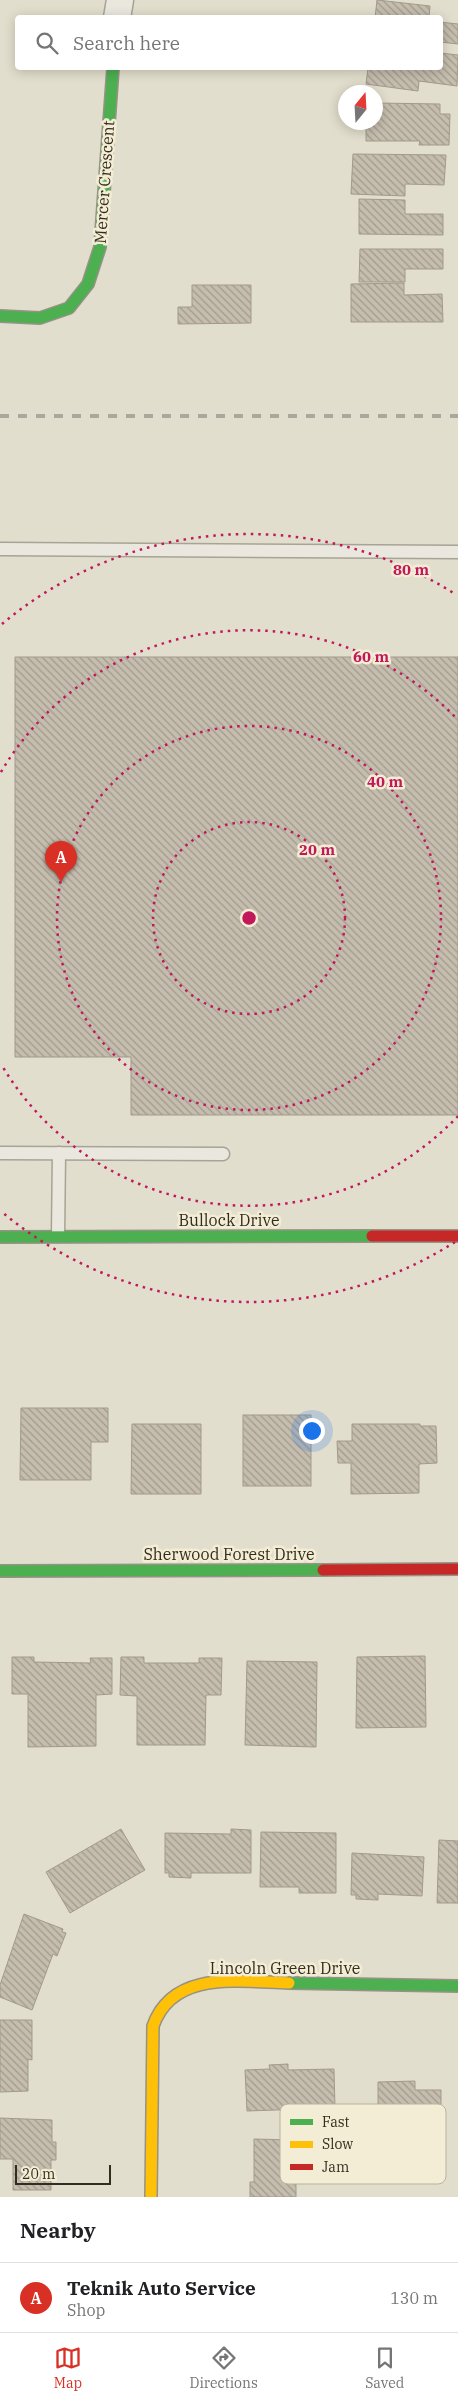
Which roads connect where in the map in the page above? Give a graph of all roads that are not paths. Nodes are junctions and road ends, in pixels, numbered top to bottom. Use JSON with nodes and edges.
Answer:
{"nodes":[{"id":1,"x":120,"y":0,"type":"edge"},
{"id":2,"x":118,"y":15,"type":"edge"},
{"id":3,"x":113,"y":70,"type":"edge"},
{"id":4,"x":0,"y":316,"type":"edge"},
{"id":5,"x":0,"y":549,"type":"edge"},
{"id":6,"x":458,"y":552,"type":"edge"},
{"id":7,"x":0,"y":1153,"type":"edge"},
{"id":8,"x":59,"y":1153,"type":"junction"},
{"id":9,"x":223,"y":1154,"type":"dead end"},
{"id":10,"x":0,"y":1236,"type":"edge"},
{"id":11,"x":58,"y":1236,"type":"junction"},
{"id":12,"x":458,"y":1236,"type":"edge"},
{"id":13,"x":458,"y":1569,"type":"edge"},
{"id":14,"x":0,"y":1571,"type":"edge"},
{"id":15,"x":458,"y":1986,"type":"edge"},
{"id":16,"x":151,"y":2197,"type":"edge"}],
"edges":[{"from":1,"to":2,"type":"street"},
{"from":3,"to":4,"type":"street","name":"Mercer Crescent"},
{"from":5,"to":6,"type":"lane"},
{"from":7,"to":8,"type":"lane"},
{"from":8,"to":9,"type":"lane"},
{"from":8,"to":11,"type":"lane"},
{"from":10,"to":11,"type":"street","name":"Bullock Drive"},
{"from":11,"to":12,"type":"street","name":"Bullock Drive"},
{"from":13,"to":14,"type":"street","name":"Sherwood Forest Drive"},
{"from":15,"to":16,"type":"street","name":"Lincoln Green Drive"}]}
